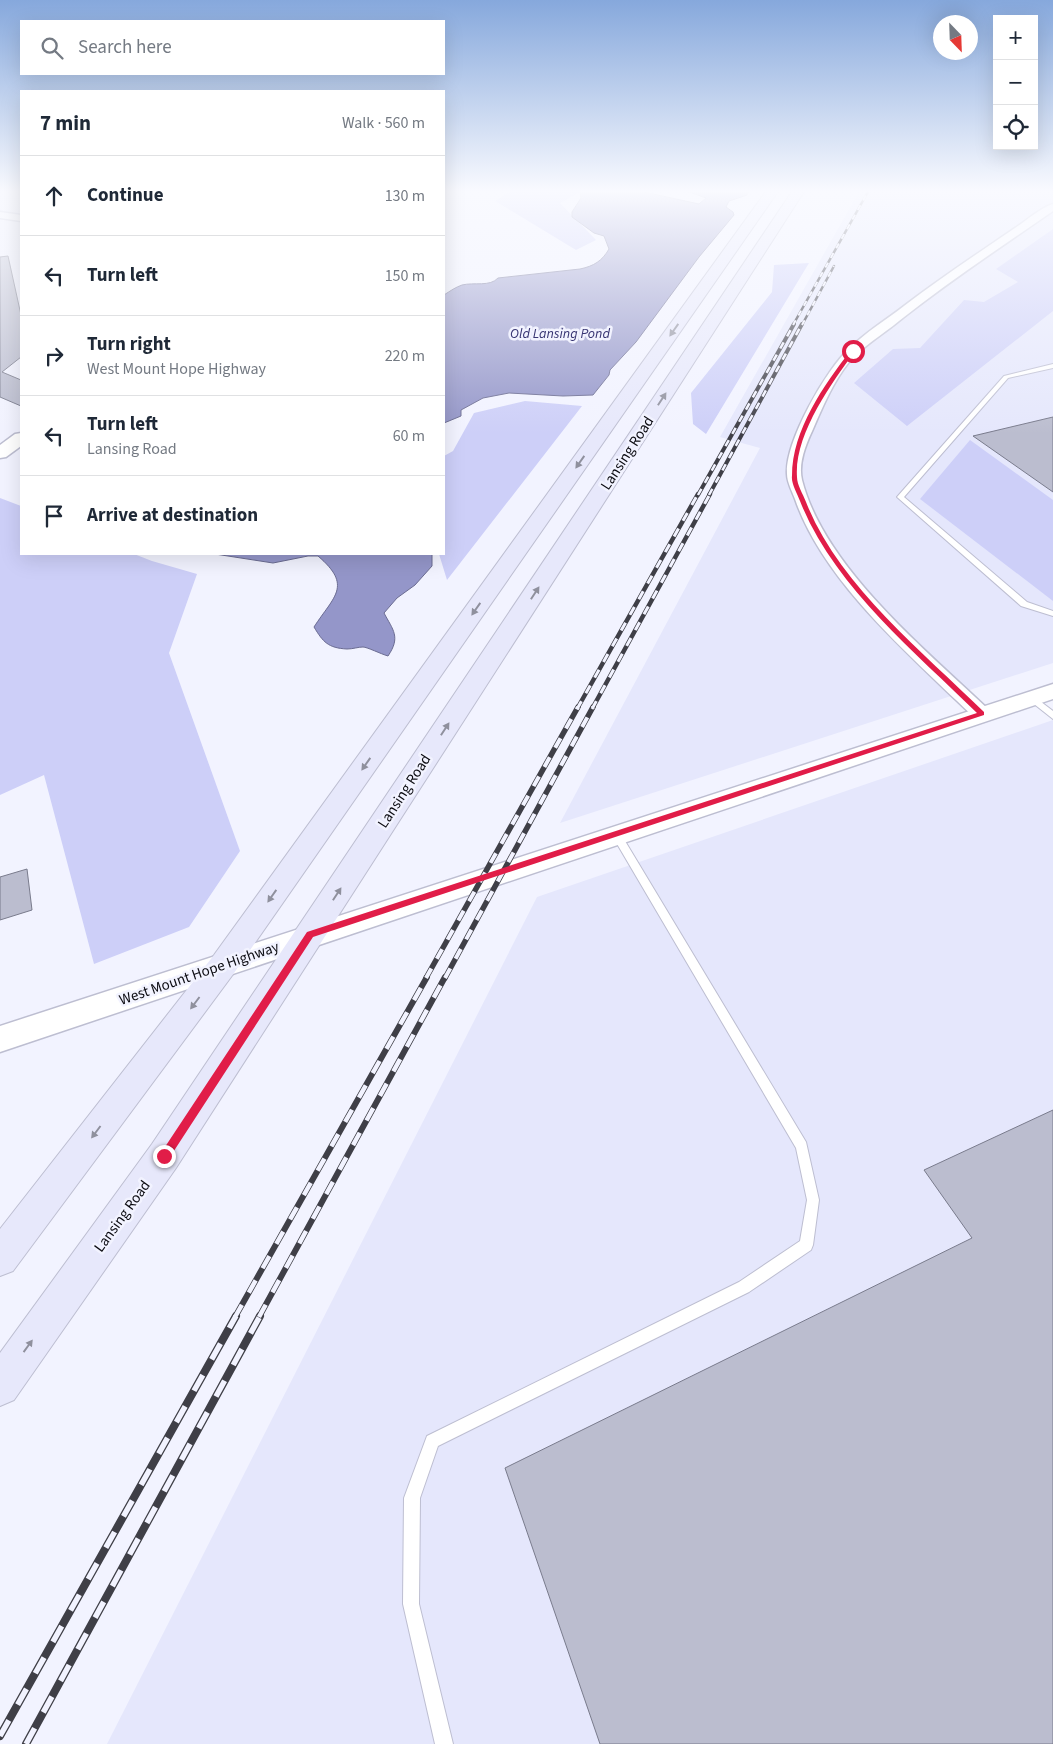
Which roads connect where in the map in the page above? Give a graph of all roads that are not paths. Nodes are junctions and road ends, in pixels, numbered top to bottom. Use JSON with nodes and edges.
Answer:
{"nodes":[{"id":1,"x":715,"y":271,"type":"edge"},
{"id":2,"x":746,"y":271,"type":"edge"},
{"id":3,"x":961,"y":271,"type":"edge"},
{"id":4,"x":1053,"y":366,"type":"edge"},
{"id":5,"x":20,"y":439,"type":"edge"},
{"id":6,"x":0,"y":453,"type":"edge"},
{"id":7,"x":1053,"y":614,"type":"edge"},
{"id":8,"x":1043,"y":694,"type":"edge"},
{"id":9,"x":982,"y":714,"type":"junction"},
{"id":10,"x":1053,"y":716,"type":"edge"},
{"id":11,"x":616,"y":834,"type":"junction"},
{"id":12,"x":310,"y":935,"type":"junction"},
{"id":13,"x":224,"y":964,"type":"junction"},
{"id":14,"x":0,"y":1039,"type":"edge"},
{"id":15,"x":0,"y":1258,"type":"edge"},
{"id":16,"x":0,"y":1386,"type":"edge"},
{"id":17,"x":444,"y":1744,"type":"edge"}],
"edges":[{"from":1,"to":13,"type":"main road","one_way":true},
{"from":12,"to":2,"type":"main road","name":"Lansing Road","one_way":true},
{"from":3,"to":9,"type":"street"},
{"from":4,"to":7,"type":"lane"},
{"from":5,"to":6,"type":"street"},
{"from":8,"to":9,"type":"street","name":"West Mount Hope Highway"},
{"from":8,"to":10,"type":"lane"},
{"from":9,"to":11,"type":"street","name":"West Mount Hope Highway"},
{"from":11,"to":12,"type":"street","name":"West Mount Hope Highway"},
{"from":11,"to":17,"type":"lane"},
{"from":12,"to":13,"type":"street","name":"West Mount Hope Highway"},
{"from":16,"to":12,"type":"main road","name":"Lansing Road","one_way":true},
{"from":13,"to":14,"type":"street","name":"West Mount Hope Highway"},
{"from":13,"to":15,"type":"main road","one_way":true}]}
